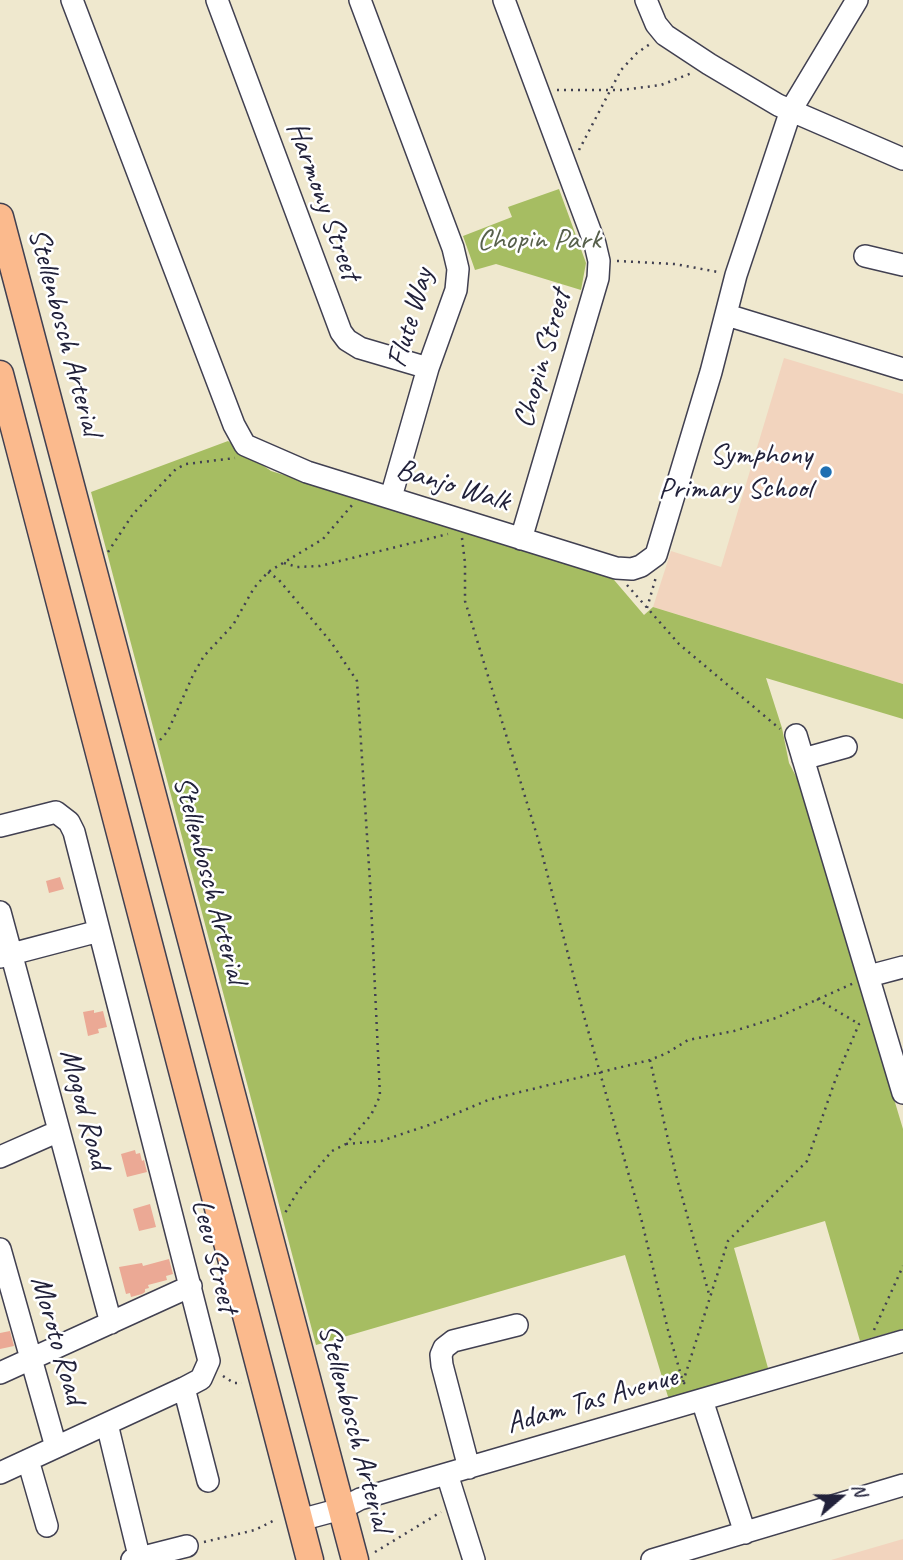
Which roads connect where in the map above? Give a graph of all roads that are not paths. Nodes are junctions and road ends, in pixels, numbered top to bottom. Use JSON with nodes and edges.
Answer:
{"nodes":[{"id":1,"x":72,"y":0,"type":"edge"},
{"id":2,"x":217,"y":0,"type":"edge"},
{"id":3,"x":360,"y":0,"type":"edge"},
{"id":4,"x":504,"y":0,"type":"edge"},
{"id":5,"x":646,"y":0,"type":"edge"},
{"id":6,"x":857,"y":0,"type":"edge"},
{"id":7,"x":791,"y":110,"type":"junction"},
{"id":8,"x":903,"y":159,"type":"edge"},
{"id":9,"x":0,"y":217,"type":"edge"},
{"id":10,"x":865,"y":256,"type":"dead end"},
{"id":11,"x":903,"y":265,"type":"edge"},
{"id":12,"x":727,"y":315,"type":"junction"},
{"id":13,"x":428,"y":368,"type":"junction"},
{"id":14,"x":903,"y":369,"type":"edge"},
{"id":15,"x":0,"y":374,"type":"edge"},
{"id":16,"x":391,"y":497,"type":"junction"},
{"id":17,"x":521,"y":538,"type":"junction"},
{"id":18,"x":789,"y":733,"type":"road end"},
{"id":19,"x":846,"y":747,"type":"dead end"},
{"id":20,"x":803,"y":758,"type":"junction"},
{"id":21,"x":0,"y":826,"type":"edge"},
{"id":22,"x":0,"y":912,"type":"edge"},
{"id":23,"x":99,"y":931,"type":"junction"},
{"id":24,"x":6,"y":956,"type":"edge"},
{"id":25,"x":903,"y":967,"type":"edge"},
{"id":26,"x":869,"y":976,"type":"junction"},
{"id":27,"x":903,"y":1093,"type":"edge"},
{"id":28,"x":59,"y":1131,"type":"junction"},
{"id":29,"x":0,"y":1157,"type":"edge"},
{"id":30,"x":0,"y":1249,"type":"edge"},
{"id":31,"x":191,"y":1286,"type":"junction"},
{"id":32,"x":110,"y":1323,"type":"junction"},
{"id":33,"x":517,"y":1325,"type":"dead end"},
{"id":34,"x":903,"y":1341,"type":"edge"},
{"id":35,"x":31,"y":1359,"type":"junction"},
{"id":36,"x":0,"y":1373,"type":"edge"},
{"id":37,"x":184,"y":1388,"type":"junction"},
{"id":38,"x":702,"y":1400,"type":"junction"},
{"id":39,"x":107,"y":1424,"type":"junction"},
{"id":40,"x":56,"y":1447,"type":"junction"},
{"id":41,"x":28,"y":1460,"type":"junction"},
{"id":42,"x":469,"y":1468,"type":"junction"},
{"id":43,"x":0,"y":1474,"type":"edge"},
{"id":44,"x":447,"y":1474,"type":"junction"},
{"id":45,"x":208,"y":1481,"type":"dead end"},
{"id":46,"x":903,"y":1485,"type":"edge"},
{"id":47,"x":341,"y":1509,"type":"junction"},
{"id":48,"x":290,"y":1519,"type":"junction"},
{"id":49,"x":47,"y":1526,"type":"dead end"},
{"id":50,"x":745,"y":1533,"type":"junction"},
{"id":51,"x":187,"y":1546,"type":"road end"},
{"id":52,"x":360,"y":1558,"type":"edge"},
{"id":53,"x":137,"y":1559,"type":"edge"},
{"id":54,"x":310,"y":1560,"type":"edge"},
{"id":55,"x":474,"y":1560,"type":"edge"},
{"id":56,"x":652,"y":1560,"type":"edge"}],
"edges":[{"from":1,"to":16,"type":"street","name":"Banjo Walk"},
{"from":2,"to":13,"type":"street","name":"Harmony Street"},
{"from":3,"to":13,"type":"street","name":"Flute Way"},
{"from":4,"to":17,"type":"street","name":"Chopin Street"},
{"from":5,"to":7,"type":"street"},
{"from":6,"to":7,"type":"street","name":"Banjo Walk"},
{"from":7,"to":8,"type":"street"},
{"from":7,"to":12,"type":"street","name":"Banjo Walk"},
{"from":9,"to":47,"type":"main road","name":"Stellenbosch Arterial"},
{"from":10,"to":11,"type":"street"},
{"from":12,"to":14,"type":"street"},
{"from":12,"to":17,"type":"street","name":"Banjo Walk"},
{"from":13,"to":16,"type":"street","name":"Flute Way"},
{"from":15,"to":48,"type":"main road"},
{"from":16,"to":17,"type":"street","name":"Banjo Walk"},
{"from":18,"to":20,"type":"street"},
{"from":19,"to":20,"type":"street"},
{"from":20,"to":26,"type":"street"},
{"from":21,"to":23,"type":"street","name":"Leeu Street"},
{"from":22,"to":24,"type":"street","name":"Mogod Road"},
{"from":23,"to":24,"type":"street"},
{"from":23,"to":31,"type":"street","name":"Leeu Street"},
{"from":24,"to":28,"type":"street","name":"Mogod Road"},
{"from":25,"to":26,"type":"street"},
{"from":26,"to":27,"type":"street"},
{"from":28,"to":29,"type":"street"},
{"from":28,"to":32,"type":"street","name":"Mogod Road"},
{"from":30,"to":35,"type":"street","name":"Moroto Road"},
{"from":31,"to":32,"type":"street"},
{"from":31,"to":37,"type":"street","name":"Leeu Street"},
{"from":32,"to":35,"type":"street"},
{"from":33,"to":42,"type":"street"},
{"from":34,"to":38,"type":"street","name":"Adam Tas Avenue"},
{"from":35,"to":36,"type":"street"},
{"from":35,"to":40,"type":"street","name":"Moroto Road"},
{"from":37,"to":39,"type":"street"},
{"from":37,"to":45,"type":"street"},
{"from":38,"to":42,"type":"street","name":"Adam Tas Avenue"},
{"from":38,"to":50,"type":"street"},
{"from":39,"to":40,"type":"street"},
{"from":39,"to":53,"type":"street"},
{"from":40,"to":41,"type":"street"},
{"from":41,"to":43,"type":"street"},
{"from":41,"to":49,"type":"street"},
{"from":42,"to":44,"type":"street","name":"Adam Tas Avenue"},
{"from":44,"to":47,"type":"street","name":"Adam Tas Avenue"},
{"from":44,"to":55,"type":"street"},
{"from":46,"to":50,"type":"street"},
{"from":47,"to":48,"type":"street","name":"Adam Tas Avenue"},
{"from":47,"to":52,"type":"main road","name":"Stellenbosch Arterial"},
{"from":48,"to":54,"type":"main road"},
{"from":50,"to":56,"type":"street"},
{"from":51,"to":53,"type":"street"}]}
